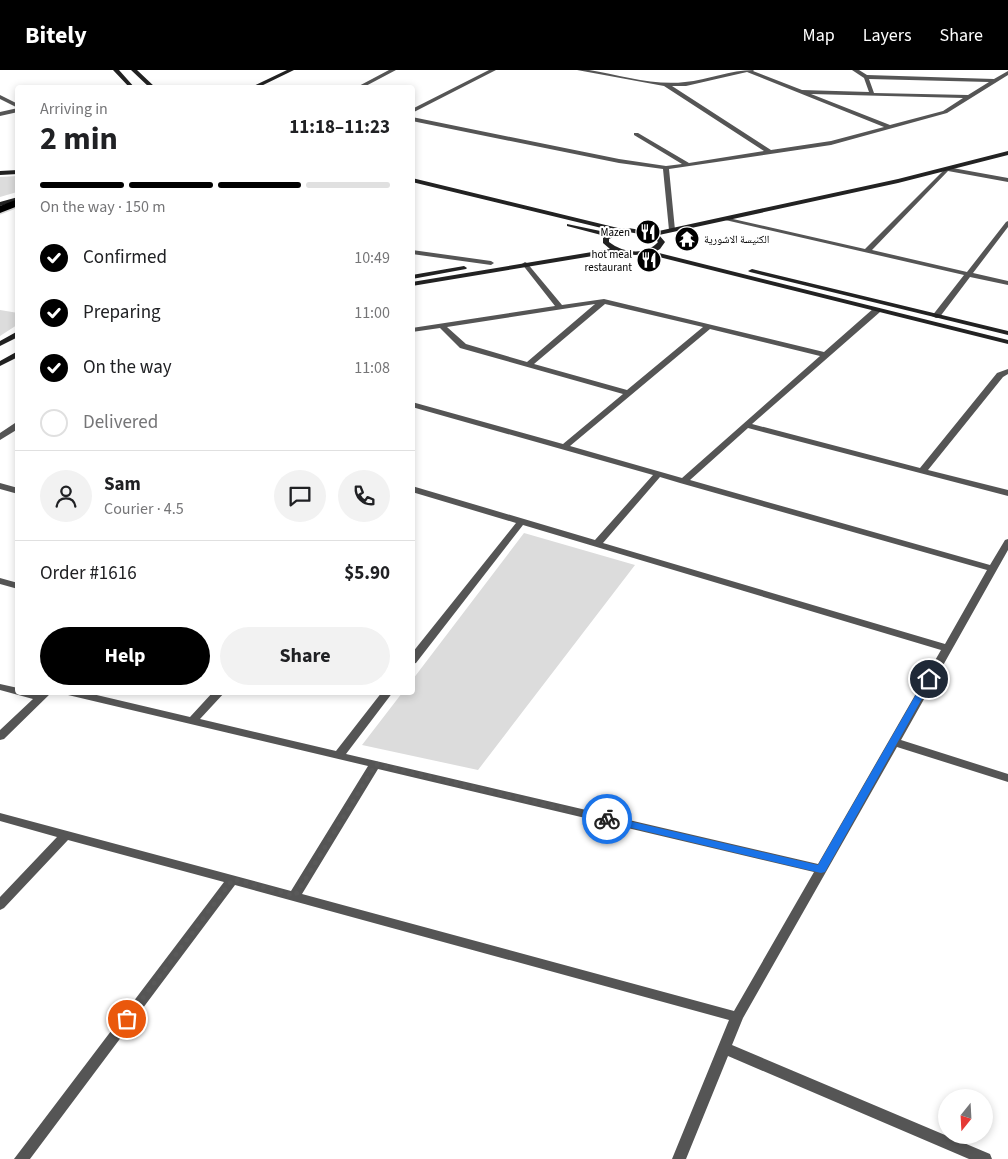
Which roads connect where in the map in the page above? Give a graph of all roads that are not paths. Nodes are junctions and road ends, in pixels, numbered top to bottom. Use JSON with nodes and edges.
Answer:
{"nodes":[{"id":1,"x":116,"y":70,"type":"edge"},
{"id":2,"x":134,"y":70,"type":"edge"},
{"id":3,"x":291,"y":70,"type":"edge"},
{"id":4,"x":393,"y":70,"type":"edge"},
{"id":5,"x":493,"y":70,"type":"edge"},
{"id":6,"x":580,"y":70,"type":"edge"},
{"id":7,"x":750,"y":70,"type":"edge"},
{"id":8,"x":855,"y":70,"type":"edge"},
{"id":9,"x":898,"y":70,"type":"edge"},
{"id":10,"x":1007,"y":72,"type":"edge"},
{"id":11,"x":866,"y":77,"type":"junction"},
{"id":12,"x":908,"y":78,"type":"junction"},
{"id":13,"x":998,"y":81,"type":"junction"},
{"id":14,"x":130,"y":85,"type":"edge"},
{"id":15,"x":151,"y":85,"type":"edge"},
{"id":16,"x":257,"y":85,"type":"edge"},
{"id":17,"x":363,"y":85,"type":"edge"},
{"id":18,"x":666,"y":86,"type":"junction"},
{"id":19,"x":801,"y":92,"type":"junction"},
{"id":20,"x":872,"y":94,"type":"junction"},
{"id":21,"x":0,"y":97,"type":"edge"},
{"id":22,"x":971,"y":97,"type":"junction"},
{"id":23,"x":15,"y":106,"type":"edge"},
{"id":24,"x":15,"y":109,"type":"edge"},
{"id":25,"x":415,"y":109,"type":"edge"},
{"id":26,"x":0,"y":114,"type":"edge"},
{"id":27,"x":415,"y":120,"type":"edge"},
{"id":28,"x":889,"y":127,"type":"junction"},
{"id":29,"x":636,"y":134,"type":"dead end"},
{"id":30,"x":769,"y":152,"type":"junction"},
{"id":31,"x":1008,"y":153,"type":"edge"},
{"id":32,"x":688,"y":165,"type":"junction"},
{"id":33,"x":666,"y":168,"type":"junction"},
{"id":34,"x":947,"y":169,"type":"junction"},
{"id":35,"x":15,"y":172,"type":"edge"},
{"id":36,"x":0,"y":173,"type":"edge"},
{"id":37,"x":1008,"y":180,"type":"edge"},
{"id":38,"x":415,"y":181,"type":"edge"},
{"id":39,"x":415,"y":187,"type":"edge"},
{"id":40,"x":15,"y":199,"type":"edge"},
{"id":41,"x":15,"y":203,"type":"edge"},
{"id":42,"x":0,"y":204,"type":"edge"},
{"id":43,"x":0,"y":210,"type":"edge"},
{"id":44,"x":724,"y":219,"type":"junction"},
{"id":45,"x":1008,"y":223,"type":"edge"},
{"id":46,"x":672,"y":230,"type":"junction"},
{"id":47,"x":622,"y":231,"type":"junction"},
{"id":48,"x":654,"y":234,"type":"junction"},
{"id":49,"x":609,"y":235,"type":"junction"},
{"id":50,"x":608,"y":246,"type":"junction"},
{"id":51,"x":658,"y":248,"type":"junction"},
{"id":52,"x":618,"y":250,"type":"junction"},
{"id":53,"x":867,"y":251,"type":"junction"},
{"id":54,"x":415,"y":252,"type":"edge"},
{"id":55,"x":647,"y":252,"type":"junction"},
{"id":56,"x":491,"y":263,"type":"junction"},
{"id":57,"x":525,"y":264,"type":"junction"},
{"id":58,"x":969,"y":274,"type":"junction"},
{"id":59,"x":415,"y":276,"type":"edge"},
{"id":60,"x":415,"y":283,"type":"edge"},
{"id":61,"x":1008,"y":284,"type":"edge"},
{"id":62,"x":604,"y":302,"type":"junction"},
{"id":63,"x":560,"y":308,"type":"junction"},
{"id":64,"x":877,"y":310,"type":"junction"},
{"id":65,"x":936,"y":316,"type":"junction"},
{"id":66,"x":442,"y":326,"type":"junction"},
{"id":67,"x":709,"y":326,"type":"junction"},
{"id":68,"x":415,"y":330,"type":"edge"},
{"id":69,"x":1008,"y":333,"type":"edge"},
{"id":70,"x":15,"y":334,"type":"edge"},
{"id":71,"x":8,"y":338,"type":"junction"},
{"id":72,"x":15,"y":339,"type":"edge"},
{"id":73,"x":1008,"y":342,"type":"edge"},
{"id":74,"x":0,"y":344,"type":"edge"},
{"id":75,"x":15,"y":355,"type":"edge"},
{"id":76,"x":826,"y":355,"type":"junction"},
{"id":77,"x":0,"y":364,"type":"edge"},
{"id":78,"x":528,"y":365,"type":"junction"},
{"id":79,"x":1008,"y":371,"type":"edge"},
{"id":80,"x":629,"y":393,"type":"junction"},
{"id":81,"x":415,"y":405,"type":"edge"},
{"id":82,"x":746,"y":425,"type":"junction"},
{"id":83,"x":15,"y":427,"type":"edge"},
{"id":84,"x":0,"y":437,"type":"edge"},
{"id":85,"x":564,"y":447,"type":"junction"},
{"id":86,"x":922,"y":470,"type":"junction"},
{"id":87,"x":658,"y":474,"type":"junction"},
{"id":88,"x":683,"y":481,"type":"junction"},
{"id":89,"x":0,"y":486,"type":"edge"},
{"id":90,"x":15,"y":490,"type":"edge"},
{"id":91,"x":415,"y":492,"type":"edge"},
{"id":92,"x":1008,"y":493,"type":"edge"},
{"id":93,"x":521,"y":522,"type":"junction"},
{"id":94,"x":1008,"y":542,"type":"edge"},
{"id":95,"x":597,"y":544,"type":"junction"},
{"id":96,"x":992,"y":568,"type":"junction"},
{"id":97,"x":0,"y":581,"type":"edge"},
{"id":98,"x":15,"y":585,"type":"edge"},
{"id":99,"x":947,"y":648,"type":"junction"},
{"id":100,"x":415,"y":657,"type":"edge"},
{"id":101,"x":0,"y":687,"type":"edge"},
{"id":102,"x":15,"y":691,"type":"edge"},
{"id":103,"x":44,"y":695,"type":"edge"},
{"id":104,"x":81,"y":695,"type":"edge"},
{"id":105,"x":217,"y":695,"type":"edge"},
{"id":106,"x":386,"y":695,"type":"edge"},
{"id":107,"x":192,"y":721,"type":"junction"},
{"id":108,"x":0,"y":736,"type":"edge"},
{"id":109,"x":894,"y":742,"type":"junction"},
{"id":110,"x":338,"y":756,"type":"junction"},
{"id":111,"x":376,"y":764,"type":"junction"},
{"id":112,"x":1008,"y":778,"type":"edge"},
{"id":113,"x":0,"y":817,"type":"edge"},
{"id":114,"x":66,"y":834,"type":"junction"},
{"id":115,"x":821,"y":869,"type":"junction"},
{"id":116,"x":233,"y":879,"type":"junction"},
{"id":117,"x":295,"y":896,"type":"junction"},
{"id":118,"x":0,"y":905,"type":"edge"},
{"id":119,"x":737,"y":1017,"type":"junction"},
{"id":120,"x":724,"y":1048,"type":"junction"},
{"id":121,"x":21,"y":1159,"type":"edge"},
{"id":122,"x":679,"y":1159,"type":"edge"},
{"id":123,"x":985,"y":1159,"type":"edge"}],
"edges":[{"from":1,"to":14,"type":"street"},
{"from":2,"to":15,"type":"street"},
{"from":3,"to":16,"type":"street"},
{"from":4,"to":17,"type":"street"},
{"from":5,"to":25,"type":"street"},
{"from":6,"to":18,"type":"street"},
{"from":7,"to":18,"type":"street"},
{"from":7,"to":19,"type":"street"},
{"from":8,"to":11,"type":"street"},
{"from":9,"to":12,"type":"street"},
{"from":10,"to":13,"type":"street"},
{"from":11,"to":12,"type":"street"},
{"from":11,"to":20,"type":"street"},
{"from":12,"to":13,"type":"street"},
{"from":13,"to":22,"type":"street"},
{"from":18,"to":30,"type":"street"},
{"from":19,"to":20,"type":"street"},
{"from":19,"to":28,"type":"street"},
{"from":20,"to":22,"type":"street"},
{"from":21,"to":23,"type":"street"},
{"from":22,"to":28,"type":"street"},
{"from":24,"to":26,"type":"street"},
{"from":27,"to":33,"type":"street"},
{"from":28,"to":30,"type":"street"},
{"from":29,"to":32,"type":"street"},
{"from":30,"to":32,"type":"street"},
{"from":31,"to":34,"type":"street"},
{"from":32,"to":33,"type":"street"},
{"from":33,"to":46,"type":"street"},
{"from":34,"to":37,"type":"street"},
{"from":34,"to":44,"type":"street"},
{"from":34,"to":53,"type":"street"},
{"from":35,"to":36,"type":"street"},
{"from":38,"to":47,"type":"street"},
{"from":39,"to":49,"type":"street"},
{"from":40,"to":42,"type":"street"},
{"from":41,"to":43,"type":"highway"},
{"from":44,"to":46,"type":"street"},
{"from":44,"to":53,"type":"street"},
{"from":45,"to":58,"type":"street"},
{"from":46,"to":48,"type":"street"},
{"from":47,"to":48,"type":"street"},
{"from":47,"to":49,"type":"street"},
{"from":48,"to":51,"type":"street"},
{"from":49,"to":50,"type":"street"},
{"from":50,"to":52,"type":"street"},
{"from":50,"to":56,"type":"street"},
{"from":51,"to":55,"type":"street"},
{"from":51,"to":65,"type":"street"},
{"from":52,"to":55,"type":"street"},
{"from":52,"to":57,"type":"street"},
{"from":53,"to":58,"type":"street"},
{"from":54,"to":56,"type":"street"},
{"from":55,"to":64,"type":"street"},
{"from":56,"to":59,"type":"street"},
{"from":57,"to":60,"type":"street"},
{"from":57,"to":63,"type":"street"},
{"from":58,"to":61,"type":"street"},
{"from":58,"to":65,"type":"street"},
{"from":62,"to":63,"type":"street"},
{"from":62,"to":67,"type":"street"},
{"from":62,"to":78,"type":"street"},
{"from":63,"to":66,"type":"street"},
{"from":64,"to":73,"type":"street"},
{"from":64,"to":76,"type":"street"},
{"from":65,"to":69,"type":"street"},
{"from":66,"to":68,"type":"street"},
{"from":66,"to":78,"type":"street"},
{"from":67,"to":76,"type":"street"},
{"from":67,"to":80,"type":"street"},
{"from":70,"to":71,"type":"street"},
{"from":71,"to":72,"type":"street"},
{"from":71,"to":74,"type":"street"},
{"from":75,"to":77,"type":"street"},
{"from":76,"to":82,"type":"street"},
{"from":78,"to":80,"type":"street"},
{"from":79,"to":86,"type":"street"},
{"from":80,"to":85,"type":"street"},
{"from":81,"to":85,"type":"street"},
{"from":82,"to":86,"type":"street"},
{"from":82,"to":88,"type":"street"},
{"from":83,"to":84,"type":"street"},
{"from":85,"to":87,"type":"street"},
{"from":86,"to":92,"type":"street"},
{"from":87,"to":88,"type":"street"},
{"from":87,"to":95,"type":"street"},
{"from":88,"to":96,"type":"street"},
{"from":89,"to":90,"type":"street"},
{"from":91,"to":93,"type":"street"},
{"from":93,"to":95,"type":"street"},
{"from":93,"to":100,"type":"street"},
{"from":94,"to":96,"type":"street"},
{"from":95,"to":99,"type":"street"},
{"from":96,"to":99,"type":"street"},
{"from":97,"to":98,"type":"street"},
{"from":99,"to":109,"type":"street"},
{"from":101,"to":102,"type":"street"},
{"from":103,"to":108,"type":"street"},
{"from":104,"to":107,"type":"street"},
{"from":105,"to":107,"type":"street"},
{"from":106,"to":110,"type":"street"},
{"from":107,"to":110,"type":"street"},
{"from":109,"to":112,"type":"street"},
{"from":109,"to":115,"type":"street"},
{"from":110,"to":111,"type":"street"},
{"from":111,"to":115,"type":"street"},
{"from":111,"to":117,"type":"street"},
{"from":113,"to":114,"type":"street"},
{"from":114,"to":116,"type":"street"},
{"from":114,"to":118,"type":"street"},
{"from":115,"to":119,"type":"street"},
{"from":116,"to":117,"type":"street"},
{"from":116,"to":121,"type":"street"},
{"from":117,"to":119,"type":"street"},
{"from":119,"to":120,"type":"street"},
{"from":120,"to":122,"type":"street"},
{"from":120,"to":123,"type":"street"}]}
